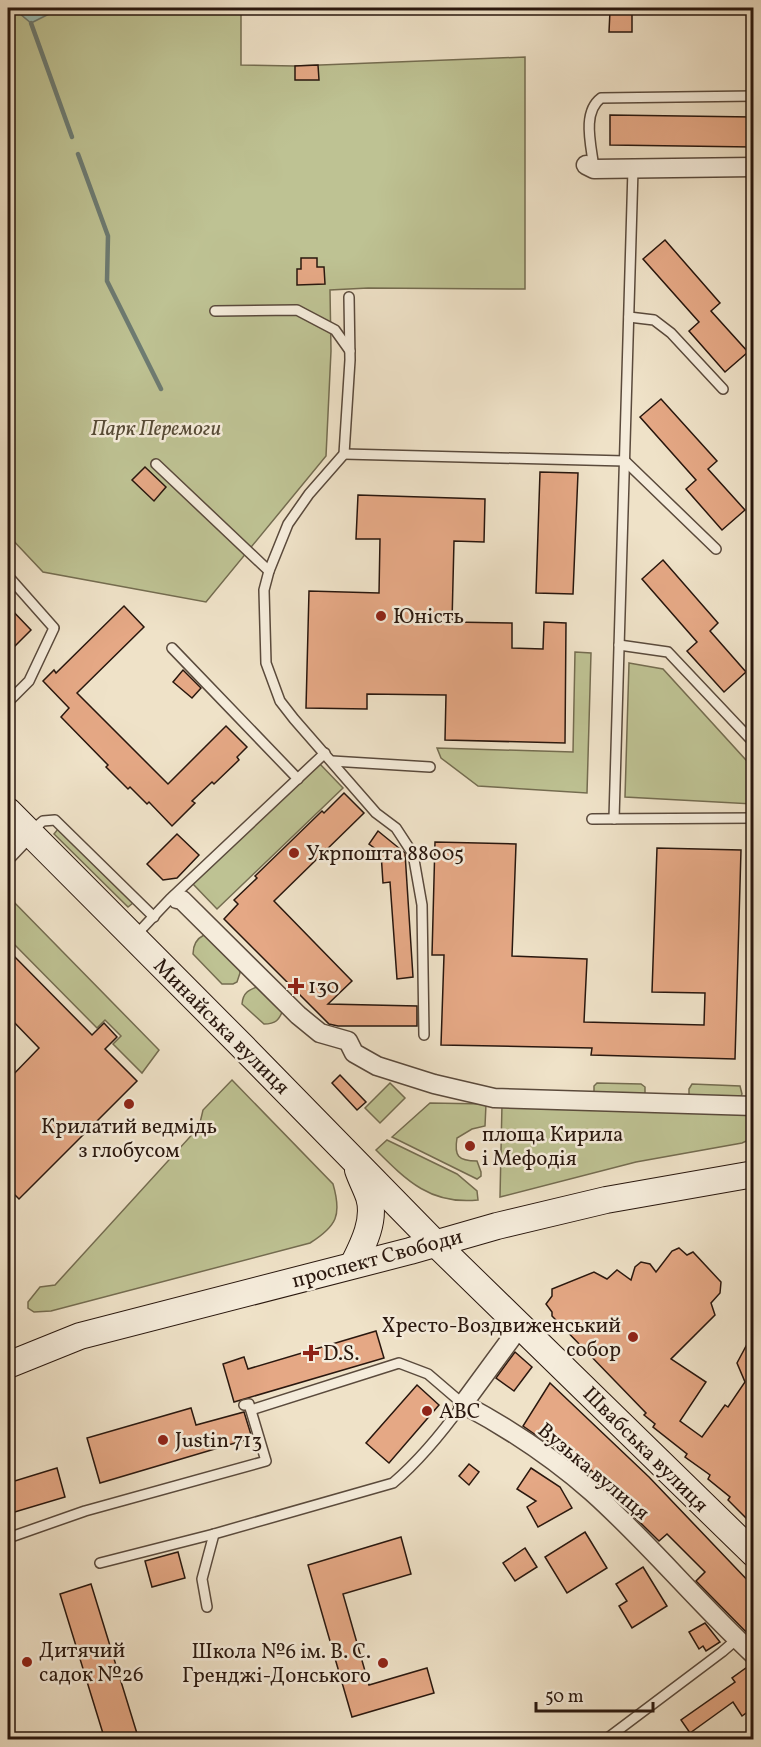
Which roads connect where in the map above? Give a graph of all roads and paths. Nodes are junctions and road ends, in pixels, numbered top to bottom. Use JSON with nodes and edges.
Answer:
{"nodes":[{"id":1,"x":753,"y":96,"type":"edge"},
{"id":2,"x":590,"y":167,"type":"joint"},
{"id":3,"x":753,"y":167,"type":"edge"},
{"id":4,"x":633,"y":169,"type":"junction"},
{"id":5,"x":349,"y":297,"type":"dead end"},
{"id":6,"x":215,"y":311,"type":"dead end"},
{"id":7,"x":629,"y":317,"type":"junction"},
{"id":8,"x":350,"y":351,"type":"junction"},
{"id":9,"x":723,"y":389,"type":"dead end"},
{"id":10,"x":344,"y":454,"type":"junction"},
{"id":11,"x":625,"y":461,"type":"junction"},
{"id":12,"x":156,"y":464,"type":"dead end"},
{"id":13,"x":716,"y":549,"type":"dead end"},
{"id":14,"x":269,"y":571,"type":"junction"},
{"id":15,"x":8,"y":576,"type":"edge"},
{"id":16,"x":619,"y":645,"type":"junction"},
{"id":17,"x":172,"y":648,"type":"dead end"},
{"id":18,"x":8,"y":702,"type":"edge"},
{"id":19,"x":753,"y":743,"type":"edge"},
{"id":20,"x":325,"y":753,"type":"junction"},
{"id":21,"x":332,"y":761,"type":"junction"},
{"id":22,"x":430,"y":767,"type":"dead end"},
{"id":23,"x":297,"y":779,"type":"junction"},
{"id":24,"x":8,"y":811,"type":"edge"},
{"id":25,"x":753,"y":818,"type":"edge"},
{"id":26,"x":592,"y":819,"type":"dead end"},
{"id":27,"x":614,"y":819,"type":"junction"},
{"id":28,"x":29,"y":832,"type":"junction"},
{"id":29,"x":8,"y":854,"type":"edge"},
{"id":30,"x":177,"y":899,"type":"dead end"},
{"id":31,"x":153,"y":917,"type":"junction"},
{"id":32,"x":134,"y":938,"type":"junction"},
{"id":33,"x":424,"y":1035,"type":"dead end"},
{"id":34,"x":753,"y":1106,"type":"edge"},
{"id":35,"x":353,"y":1159,"type":"junction"},
{"id":36,"x":753,"y":1174,"type":"edge"},
{"id":37,"x":435,"y":1243,"type":"junction"},
{"id":38,"x":353,"y":1265,"type":"junction"},
{"id":39,"x":521,"y":1326,"type":"junction"},
{"id":40,"x":8,"y":1365,"type":"edge"},
{"id":41,"x":463,"y":1404,"type":"junction"},
{"id":42,"x":214,"y":1534,"type":"junction"},
{"id":43,"x":8,"y":1538,"type":"edge"},
{"id":44,"x":753,"y":1554,"type":"edge"},
{"id":45,"x":100,"y":1563,"type":"dead end"},
{"id":46,"x":207,"y":1607,"type":"dead end"},
{"id":47,"x":737,"y":1639,"type":"junction"},
{"id":48,"x":753,"y":1655,"type":"edge"},
{"id":49,"x":605,"y":1740,"type":"edge"}],
"edges":[{"from":1,"to":2,"type":"lane"},
{"from":2,"to":4,"type":"street"},
{"from":3,"to":4,"type":"street"},
{"from":4,"to":7,"type":"lane"},
{"from":5,"to":8,"type":"lane"},
{"from":6,"to":8,"type":"lane"},
{"from":7,"to":9,"type":"lane"},
{"from":7,"to":11,"type":"lane"},
{"from":8,"to":10,"type":"lane"},
{"from":10,"to":11,"type":"lane"},
{"from":10,"to":14,"type":"lane"},
{"from":11,"to":13,"type":"lane"},
{"from":11,"to":16,"type":"lane"},
{"from":12,"to":14,"type":"lane"},
{"from":14,"to":20,"type":"lane"},
{"from":15,"to":18,"type":"lane"},
{"from":16,"to":19,"type":"lane"},
{"from":16,"to":27,"type":"lane"},
{"from":17,"to":23,"type":"lane"},
{"from":20,"to":21,"type":"lane"},
{"from":20,"to":23,"type":"lane"},
{"from":21,"to":22,"type":"lane"},
{"from":21,"to":33,"type":"lane"},
{"from":23,"to":31,"type":"lane"},
{"from":24,"to":28,"type":"main road","name":"Минайська вулиця"},
{"from":25,"to":27,"type":"lane"},
{"from":26,"to":27,"type":"lane"},
{"from":28,"to":29,"type":"street"},
{"from":28,"to":31,"type":"lane"},
{"from":28,"to":32,"type":"main road","name":"Минайська вулиця"},
{"from":30,"to":34,"type":"street"},
{"from":31,"to":32,"type":"lane"},
{"from":32,"to":35,"type":"main road","name":"Минайська вулиця"},
{"from":35,"to":37,"type":"main road","name":"Минайська вулиця"},
{"from":35,"to":38,"type":"main road"},
{"from":36,"to":37,"type":"main road","name":"проспект Свободи"},
{"from":37,"to":38,"type":"main road","name":"проспект Свободи"},
{"from":37,"to":39,"type":"main road","name":"Швабська вулиця"},
{"from":38,"to":40,"type":"main road","name":"проспект Свободи"},
{"from":39,"to":41,"type":"street"},
{"from":39,"to":44,"type":"main road","name":"Швабська вулиця"},
{"from":41,"to":42,"type":"lane"},
{"from":41,"to":43,"type":"lane"},
{"from":41,"to":47,"type":"street","name":"Вузька вулиця"},
{"from":42,"to":45,"type":"lane"},
{"from":42,"to":46,"type":"lane"},
{"from":47,"to":48,"type":"street","name":"Вузька вулиця"},
{"from":47,"to":49,"type":"lane"}]}
